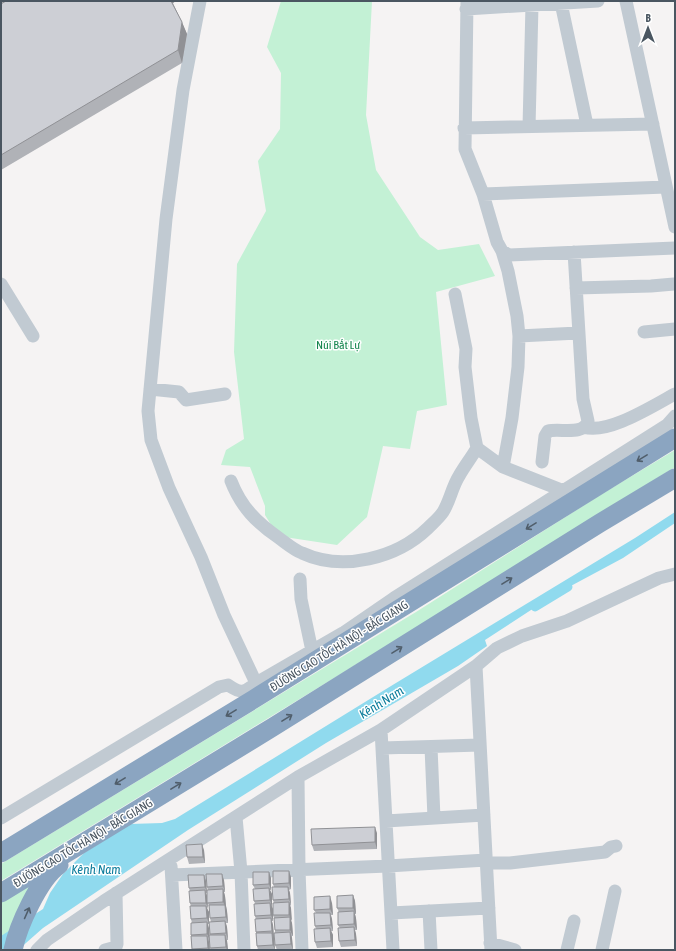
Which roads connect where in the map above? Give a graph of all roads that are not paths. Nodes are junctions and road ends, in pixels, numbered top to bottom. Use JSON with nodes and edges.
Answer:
{"nodes":[{"id":1,"x":200,"y":1,"type":"edge"},
{"id":2,"x":598,"y":1,"type":"edge"},
{"id":3,"x":626,"y":1,"type":"edge"},
{"id":4,"x":561,"y":4,"type":"junction"},
{"id":5,"x":466,"y":5,"type":"edge"},
{"id":6,"x":532,"y":5,"type":"junction"},
{"id":7,"x":653,"y":124,"type":"junction"},
{"id":8,"x":587,"y":125,"type":"junction"},
{"id":9,"x":529,"y":127,"type":"junction"},
{"id":10,"x":464,"y":128,"type":"junction"},
{"id":11,"x":666,"y":187,"type":"junction"},
{"id":12,"x":483,"y":194,"type":"junction"},
{"id":13,"x":675,"y":227,"type":"edge"},
{"id":14,"x":675,"y":248,"type":"edge"},
{"id":15,"x":502,"y":251,"type":"junction"},
{"id":16,"x":574,"y":252,"type":"junction"},
{"id":17,"x":1,"y":284,"type":"edge"},
{"id":18,"x":674,"y":284,"type":"edge"},
{"id":19,"x":576,"y":288,"type":"junction"},
{"id":20,"x":455,"y":294,"type":"dead end"},
{"id":21,"x":5,"y":299,"type":"edge"},
{"id":22,"x":675,"y":329,"type":"edge"},
{"id":23,"x":644,"y":332,"type":"dead end"},
{"id":24,"x":578,"y":333,"type":"junction"},
{"id":25,"x":33,"y":336,"type":"dead end"},
{"id":26,"x":519,"y":336,"type":"junction"},
{"id":27,"x":150,"y":389,"type":"junction"},
{"id":28,"x":225,"y":394,"type":"dead end"},
{"id":29,"x":675,"y":394,"type":"edge"},
{"id":30,"x":675,"y":416,"type":"edge"},
{"id":31,"x":584,"y":427,"type":"junction"},
{"id":32,"x":675,"y":438,"type":"edge"},
{"id":33,"x":477,"y":448,"type":"junction"},
{"id":34,"x":542,"y":462,"type":"dead end"},
{"id":35,"x":503,"y":467,"type":"junction"},
{"id":36,"x":675,"y":478,"type":"edge"},
{"id":37,"x":231,"y":481,"type":"dead end"},
{"id":38,"x":564,"y":491,"type":"junction"},
{"id":39,"x":675,"y":574,"type":"edge"},
{"id":40,"x":300,"y":579,"type":"dead end"},
{"id":41,"x":312,"y":651,"type":"junction"},
{"id":42,"x":476,"y":666,"type":"junction"},
{"id":43,"x":256,"y":683,"type":"junction"},
{"id":44,"x":381,"y":730,"type":"junction"},
{"id":45,"x":480,"y":745,"type":"junction"},
{"id":46,"x":431,"y":747,"type":"junction"},
{"id":47,"x":382,"y":748,"type":"junction"},
{"id":48,"x":298,"y":777,"type":"junction"},
{"id":49,"x":142,"y":806,"type":"junction"},
{"id":50,"x":484,"y":815,"type":"junction"},
{"id":51,"x":236,"y":817,"type":"junction"},
{"id":52,"x":1,"y":818,"type":"edge"},
{"id":53,"x":434,"y":818,"type":"junction"},
{"id":54,"x":386,"y":821,"type":"junction"},
{"id":55,"x":616,"y":846,"type":"dead end"},
{"id":56,"x":1,"y":853,"type":"edge"},
{"id":57,"x":171,"y":859,"type":"junction"},
{"id":58,"x":486,"y":862,"type":"junction"},
{"id":59,"x":388,"y":866,"type":"junction"},
{"id":60,"x":299,"y":870,"type":"junction"},
{"id":61,"x":241,"y":872,"type":"junction"},
{"id":62,"x":172,"y":875,"type":"junction"},
{"id":63,"x":615,"y":891,"type":"dead end"},
{"id":64,"x":1,"y":893,"type":"edge"},
{"id":65,"x":116,"y":893,"type":"junction"},
{"id":66,"x":489,"y":908,"type":"junction"},
{"id":67,"x":429,"y":911,"type":"junction"},
{"id":68,"x":391,"y":913,"type":"junction"},
{"id":69,"x":574,"y":921,"type":"dead end"},
{"id":70,"x":490,"y":946,"type":"edge"},
{"id":71,"x":13,"y":950,"type":"edge"},
{"id":72,"x":37,"y":950,"type":"edge"},
{"id":73,"x":105,"y":950,"type":"edge"},
{"id":74,"x":176,"y":950,"type":"edge"},
{"id":75,"x":244,"y":950,"type":"edge"},
{"id":76,"x":302,"y":950,"type":"edge"},
{"id":77,"x":392,"y":950,"type":"edge"},
{"id":78,"x":431,"y":950,"type":"edge"},
{"id":79,"x":515,"y":950,"type":"edge"},
{"id":80,"x":566,"y":950,"type":"edge"},
{"id":81,"x":602,"y":950,"type":"edge"}],
"edges":[{"from":1,"to":27,"type":"street"},
{"from":2,"to":4,"type":"street"},
{"from":3,"to":7,"type":"street"},
{"from":4,"to":6,"type":"street"},
{"from":4,"to":8,"type":"street"},
{"from":5,"to":6,"type":"street"},
{"from":5,"to":10,"type":"street"},
{"from":6,"to":9,"type":"street"},
{"from":7,"to":8,"type":"street"},
{"from":7,"to":11,"type":"street"},
{"from":8,"to":9,"type":"street"},
{"from":9,"to":10,"type":"street"},
{"from":10,"to":12,"type":"street"},
{"from":11,"to":12,"type":"street"},
{"from":11,"to":13,"type":"street"},
{"from":12,"to":15,"type":"street"},
{"from":14,"to":16,"type":"street"},
{"from":15,"to":16,"type":"street"},
{"from":15,"to":26,"type":"street"},
{"from":16,"to":19,"type":"street"},
{"from":17,"to":21,"type":"street"},
{"from":18,"to":19,"type":"street"},
{"from":19,"to":24,"type":"street"},
{"from":20,"to":33,"type":"street"},
{"from":21,"to":25,"type":"street"},
{"from":22,"to":23,"type":"street"},
{"from":24,"to":26,"type":"street"},
{"from":24,"to":31,"type":"street"},
{"from":26,"to":35,"type":"street"},
{"from":27,"to":28,"type":"street"},
{"from":27,"to":43,"type":"street"},
{"from":29,"to":31,"type":"street"},
{"from":30,"to":38,"type":"street"},
{"from":31,"to":34,"type":"street"},
{"from":32,"to":56,"type":"highway","name":"ĐƯỜNG CAO TỐC HÀ NỘI - BẮC GIANG","one_way":true},
{"from":33,"to":35,"type":"street"},
{"from":33,"to":37,"type":"street"},
{"from":35,"to":38,"type":"street"},
{"from":49,"to":36,"type":"highway","name":"ĐƯỜNG CAO TỐC HÀ NỘI - BẮC GIANG","one_way":true},
{"from":38,"to":41,"type":"street"},
{"from":39,"to":42,"type":"street"},
{"from":40,"to":41,"type":"street"},
{"from":41,"to":43,"type":"street"},
{"from":42,"to":44,"type":"street"},
{"from":42,"to":45,"type":"street"},
{"from":43,"to":52,"type":"street"},
{"from":44,"to":47,"type":"street"},
{"from":44,"to":48,"type":"street"},
{"from":45,"to":46,"type":"street"},
{"from":45,"to":50,"type":"street"},
{"from":46,"to":47,"type":"street"},
{"from":46,"to":53,"type":"street"},
{"from":47,"to":54,"type":"street"},
{"from":48,"to":51,"type":"street"},
{"from":48,"to":60,"type":"street"},
{"from":49,"to":64,"type":"highway","name":"ĐƯỜNG CAO TỐC HÀ NỘI - BẮC GIANG"},
{"from":71,"to":49,"type":"highway","one_way":true},
{"from":50,"to":53,"type":"street"},
{"from":50,"to":58,"type":"street"},
{"from":51,"to":57,"type":"street"},
{"from":51,"to":61,"type":"street"},
{"from":53,"to":54,"type":"street"},
{"from":54,"to":59,"type":"street"},
{"from":55,"to":58,"type":"street"},
{"from":57,"to":62,"type":"street"},
{"from":57,"to":65,"type":"street"},
{"from":58,"to":59,"type":"street"},
{"from":58,"to":66,"type":"street"},
{"from":59,"to":60,"type":"street"},
{"from":59,"to":68,"type":"street"},
{"from":60,"to":61,"type":"street"},
{"from":60,"to":76,"type":"street"},
{"from":61,"to":62,"type":"street"},
{"from":61,"to":75,"type":"street"},
{"from":62,"to":74,"type":"street"},
{"from":63,"to":81,"type":"street"},
{"from":65,"to":72,"type":"street"},
{"from":65,"to":73,"type":"street"},
{"from":66,"to":67,"type":"street"},
{"from":66,"to":70,"type":"street"},
{"from":67,"to":68,"type":"street"},
{"from":67,"to":78,"type":"street"},
{"from":68,"to":77,"type":"street"},
{"from":69,"to":80,"type":"street"},
{"from":70,"to":79,"type":"street"}]}
